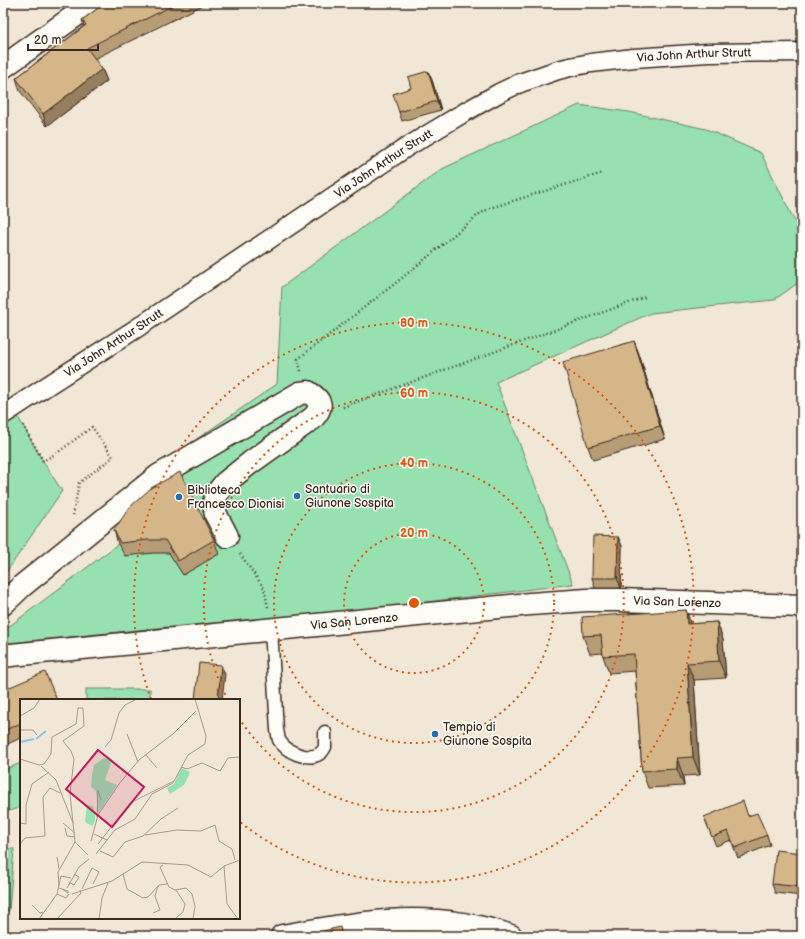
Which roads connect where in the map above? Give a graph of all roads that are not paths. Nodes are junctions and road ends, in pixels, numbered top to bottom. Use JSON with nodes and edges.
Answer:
{"nodes":[{"id":1,"x":93,"y":3,"type":"edge"},
{"id":2,"x":802,"y":52,"type":"edge"},
{"id":3,"x":3,"y":67,"type":"edge"},
{"id":4,"x":8,"y":412,"type":"edge"},
{"id":5,"x":227,"y":536,"type":"road end"},
{"id":6,"x":3,"y":604,"type":"edge"},
{"id":7,"x":802,"y":606,"type":"edge"},
{"id":8,"x":271,"y":629,"type":"junction"},
{"id":9,"x":3,"y":656,"type":"edge"},
{"id":10,"x":325,"y":732,"type":"dead end"},
{"id":11,"x":282,"y":936,"type":"edge"},
{"id":12,"x":511,"y":936,"type":"edge"}],
"edges":[{"from":1,"to":3,"type":"street"},
{"from":2,"to":4,"type":"street","name":"Via John Arthur Strutt"},
{"from":5,"to":6,"type":"street"},
{"from":7,"to":8,"type":"street","name":"Via San Lorenzo"},
{"from":8,"to":9,"type":"street","name":"Via San Lorenzo"},
{"from":8,"to":10,"type":"lane"},
{"from":11,"to":12,"type":"street"}]}
